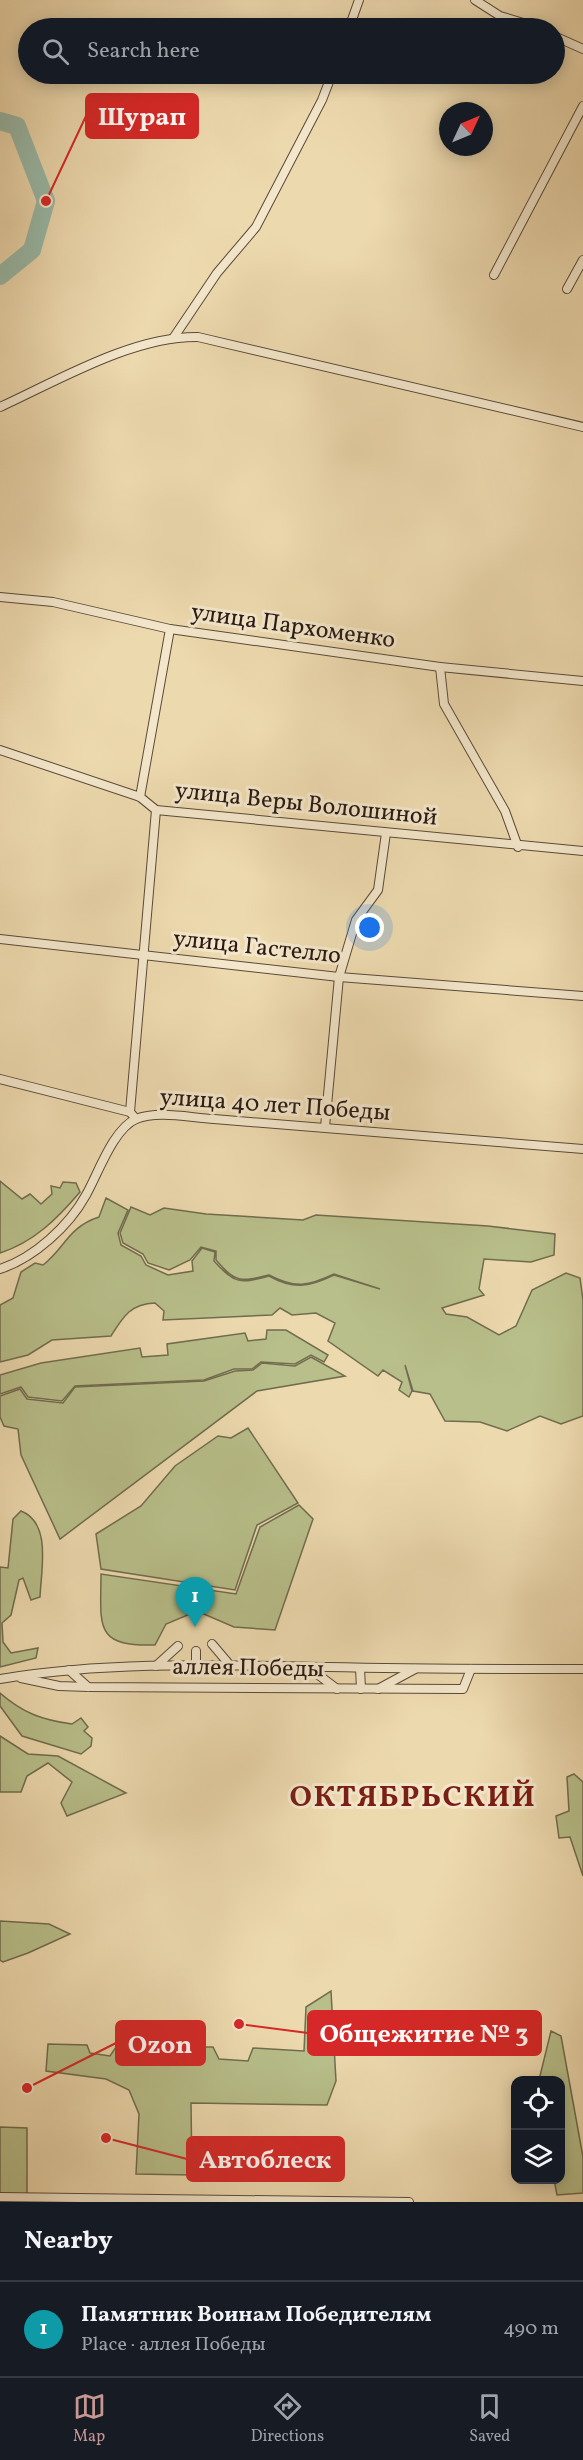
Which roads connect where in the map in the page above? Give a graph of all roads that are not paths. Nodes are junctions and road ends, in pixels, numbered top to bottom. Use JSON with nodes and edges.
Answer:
{"nodes":[{"id":1,"x":359,"y":0,"type":"edge"},
{"id":2,"x":475,"y":0,"type":"edge"},
{"id":3,"x":353,"y":18,"type":"edge"},
{"id":4,"x":507,"y":18,"type":"edge"},
{"id":5,"x":565,"y":41,"type":"edge"},
{"id":6,"x":583,"y":49,"type":"edge"},
{"id":7,"x":328,"y":84,"type":"edge"},
{"id":8,"x":583,"y":105,"type":"edge"},
{"id":9,"x":583,"y":260,"type":"edge"},
{"id":10,"x":494,"y":275,"type":"dead end"},
{"id":11,"x":567,"y":289,"type":"dead end"},
{"id":12,"x":174,"y":337,"type":"junction"},
{"id":13,"x":0,"y":407,"type":"edge"},
{"id":14,"x":583,"y":427,"type":"edge"},
{"id":15,"x":0,"y":597,"type":"edge"},
{"id":16,"x":170,"y":630,"type":"junction"},
{"id":17,"x":440,"y":667,"type":"junction"},
{"id":18,"x":583,"y":681,"type":"edge"},
{"id":19,"x":0,"y":750,"type":"edge"},
{"id":20,"x":140,"y":797,"type":"junction"},
{"id":21,"x":156,"y":810,"type":"junction"},
{"id":22,"x":386,"y":833,"type":"junction"},
{"id":23,"x":518,"y":847,"type":"junction"},
{"id":24,"x":583,"y":851,"type":"edge"},
{"id":25,"x":0,"y":939,"type":"edge"},
{"id":26,"x":144,"y":956,"type":"junction"},
{"id":27,"x":339,"y":976,"type":"junction"},
{"id":28,"x":583,"y":996,"type":"edge"},
{"id":29,"x":0,"y":1079,"type":"edge"},
{"id":30,"x":130,"y":1112,"type":"junction"},
{"id":31,"x":136,"y":1119,"type":"junction"},
{"id":32,"x":325,"y":1127,"type":"junction"},
{"id":33,"x":583,"y":1149,"type":"edge"},
{"id":34,"x":0,"y":1269,"type":"edge"},
{"id":35,"x":212,"y":1644,"type":"dead end"},
{"id":36,"x":178,"y":1646,"type":"dead end"},
{"id":37,"x":196,"y":1651,"type":"dead end"},
{"id":38,"x":229,"y":1664,"type":"junction"},
{"id":39,"x":156,"y":1666,"type":"junction"},
{"id":40,"x":308,"y":1667,"type":"junction"},
{"id":41,"x":196,"y":1668,"type":"junction"},
{"id":42,"x":360,"y":1668,"type":"junction"},
{"id":43,"x":416,"y":1668,"type":"junction"},
{"id":44,"x":471,"y":1669,"type":"junction"},
{"id":45,"x":583,"y":1669,"type":"edge"},
{"id":46,"x":69,"y":1670,"type":"junction"},
{"id":47,"x":14,"y":1676,"type":"junction"},
{"id":48,"x":0,"y":1679,"type":"edge"},
{"id":49,"x":88,"y":1687,"type":"junction"},
{"id":50,"x":338,"y":1689,"type":"junction"},
{"id":51,"x":361,"y":1689,"type":"junction"},
{"id":52,"x":376,"y":1689,"type":"junction"},
{"id":53,"x":0,"y":2197,"type":"edge"},
{"id":54,"x":409,"y":2202,"type":"edge"}],
"edges":[{"from":1,"to":3,"type":"street"},
{"from":2,"to":4,"type":"street"},
{"from":5,"to":6,"type":"street"},
{"from":7,"to":12,"type":"street"},
{"from":8,"to":10,"type":"street"},
{"from":9,"to":11,"type":"street"},
{"from":12,"to":13,"type":"street"},
{"from":12,"to":14,"type":"street"},
{"from":15,"to":16,"type":"street","name":"улица Пархоменко"},
{"from":16,"to":17,"type":"street","name":"улица Пархоменко"},
{"from":16,"to":20,"type":"street"},
{"from":17,"to":18,"type":"street","name":"улица Пархоменко"},
{"from":17,"to":23,"type":"street"},
{"from":19,"to":20,"type":"street","name":"улица Веры Волошиной"},
{"from":20,"to":21,"type":"street","name":"улица Веры Волошиной"},
{"from":21,"to":22,"type":"street","name":"улица Веры Волошиной"},
{"from":21,"to":26,"type":"street"},
{"from":22,"to":23,"type":"street","name":"улица Веры Волошиной"},
{"from":22,"to":27,"type":"street"},
{"from":23,"to":24,"type":"street","name":"улица Веры Волошиной"},
{"from":25,"to":26,"type":"street","name":"улица Гастелло"},
{"from":26,"to":27,"type":"street","name":"улица Гастелло"},
{"from":26,"to":30,"type":"street"},
{"from":27,"to":28,"type":"street","name":"улица Гастелло"},
{"from":27,"to":32,"type":"street"},
{"from":29,"to":30,"type":"street"},
{"from":30,"to":31,"type":"street"},
{"from":31,"to":32,"type":"street","name":"улица 40 лет Победы"},
{"from":31,"to":34,"type":"street","name":"улица 40 лет Победы"},
{"from":32,"to":33,"type":"street","name":"улица 40 лет Победы"},
{"from":35,"to":38,"type":"street"},
{"from":36,"to":39,"type":"street"},
{"from":37,"to":41,"type":"street"},
{"from":38,"to":40,"type":"street"},
{"from":38,"to":41,"type":"street"},
{"from":39,"to":41,"type":"street"},
{"from":39,"to":46,"type":"street"},
{"from":40,"to":42,"type":"street"},
{"from":40,"to":50,"type":"street"},
{"from":42,"to":43,"type":"street"},
{"from":42,"to":51,"type":"street"},
{"from":43,"to":44,"type":"street"},
{"from":43,"to":52,"type":"street"},
{"from":44,"to":45,"type":"street"},
{"from":44,"to":52,"type":"street","name":"аллея Победы"},
{"from":46,"to":47,"type":"street"},
{"from":46,"to":49,"type":"street"},
{"from":47,"to":48,"type":"street"},
{"from":47,"to":49,"type":"street","name":"аллея Победы"},
{"from":49,"to":50,"type":"street","name":"аллея Победы"},
{"from":50,"to":51,"type":"street","name":"аллея Победы"},
{"from":51,"to":52,"type":"street","name":"аллея Победы"},
{"from":53,"to":54,"type":"street"}]}
